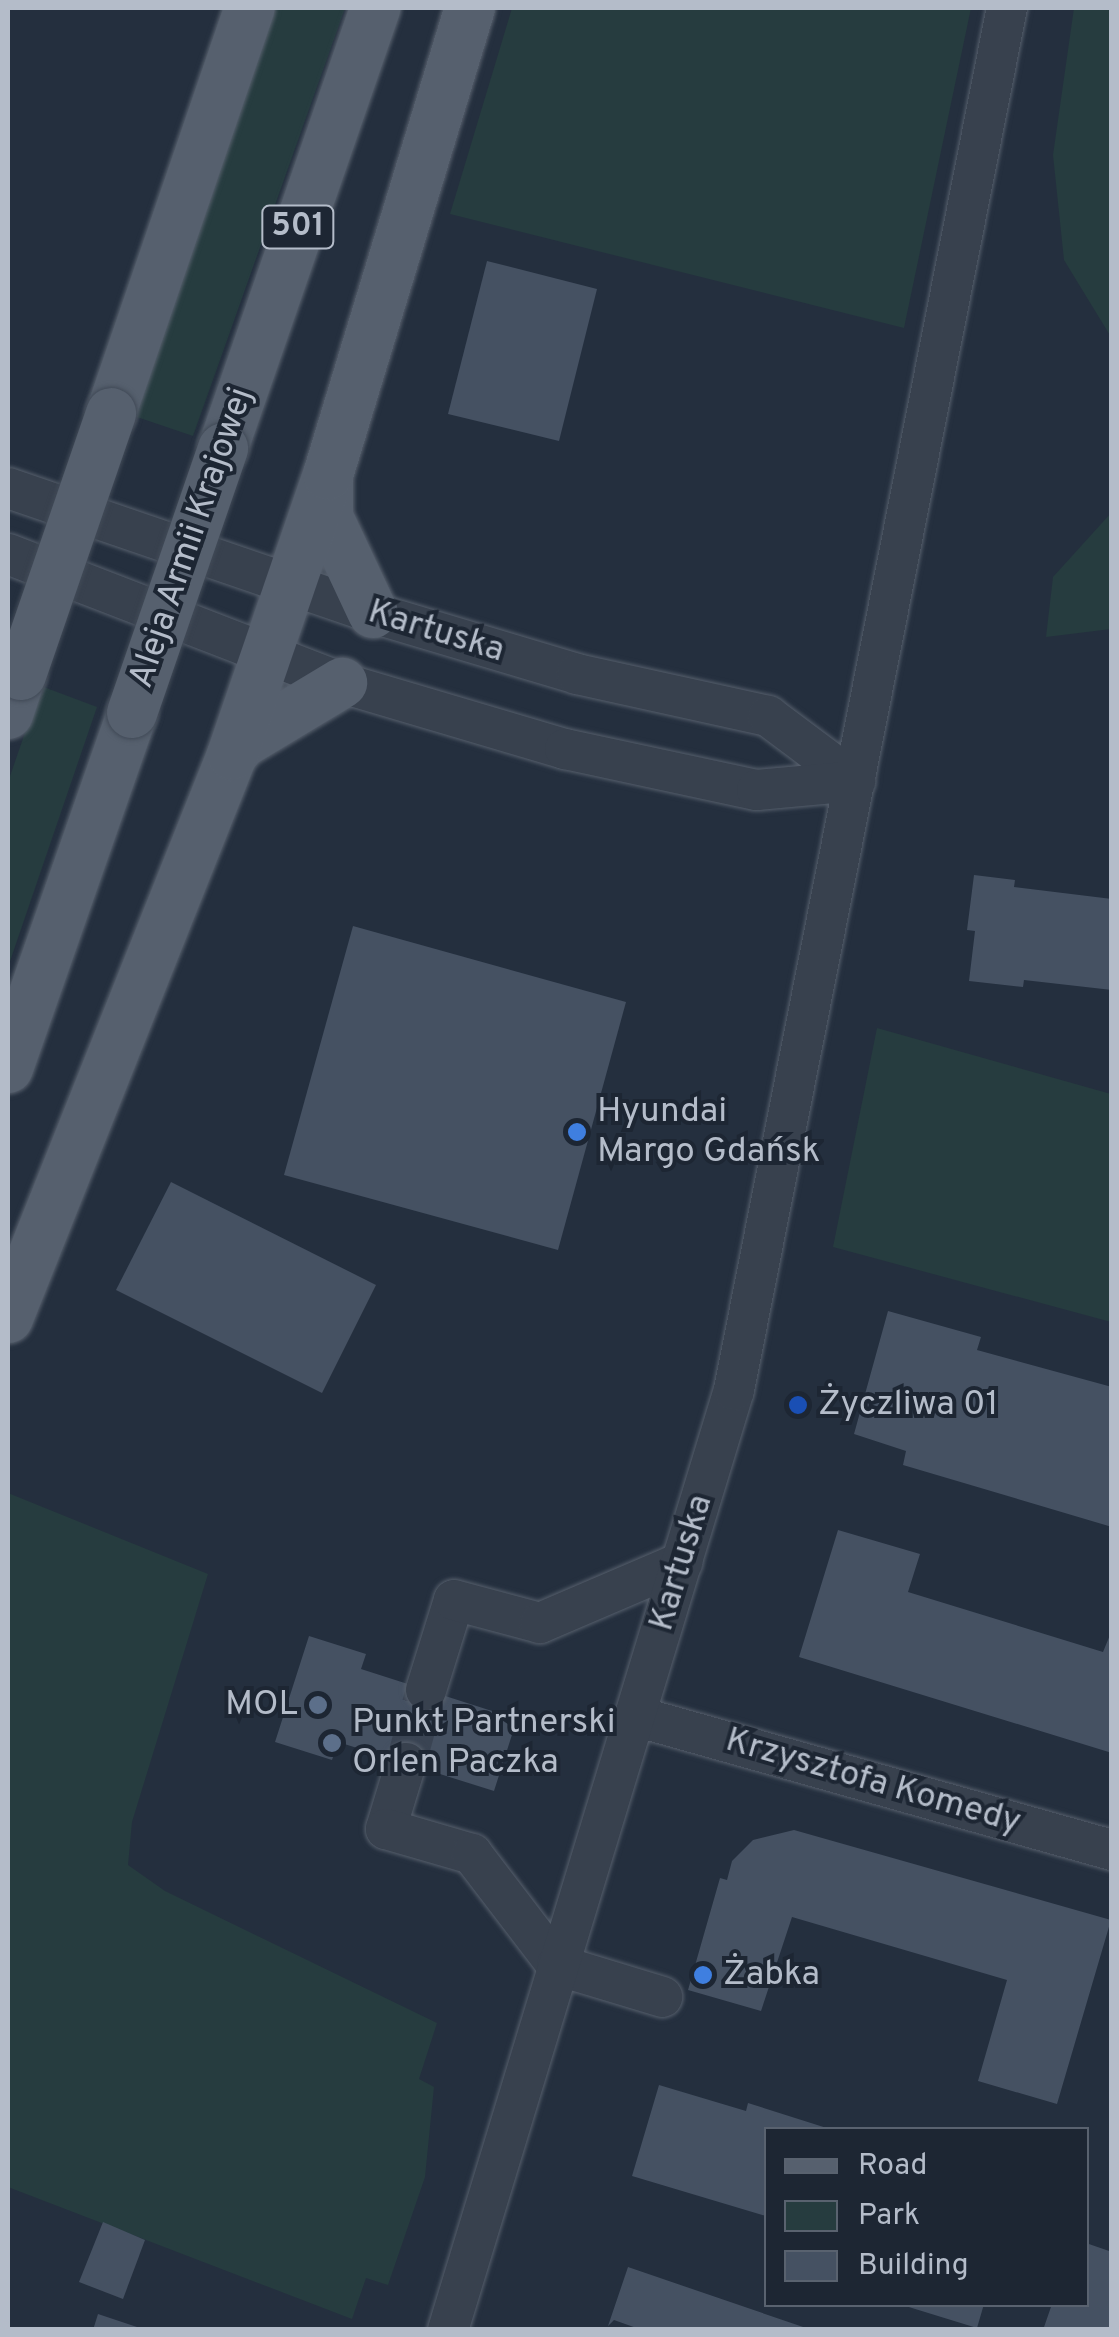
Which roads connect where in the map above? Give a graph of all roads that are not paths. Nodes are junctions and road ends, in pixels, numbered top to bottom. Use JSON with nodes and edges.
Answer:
{"nodes":[{"id":1,"x":250,"y":8,"type":"edge"},
{"id":2,"x":374,"y":8,"type":"edge"},
{"id":3,"x":470,"y":8,"type":"edge"},
{"id":4,"x":1007,"y":8,"type":"edge"},
{"id":5,"x":328,"y":475,"type":"junction"},
{"id":6,"x":8,"y":488,"type":"edge"},
{"id":7,"x":8,"y":554,"type":"edge"},
{"id":8,"x":291,"y":586,"type":"junction"},
{"id":9,"x":374,"y":614,"type":"junction"},
{"id":10,"x":266,"y":655,"type":"junction"},
{"id":11,"x":342,"y":684,"type":"junction"},
{"id":12,"x":14,"y":695,"type":"edge"},
{"id":13,"x":232,"y":756,"type":"junction"},
{"id":14,"x":854,"y":782,"type":"junction"},
{"id":15,"x":8,"y":1068,"type":"edge"},
{"id":16,"x":8,"y":1318,"type":"edge"},
{"id":17,"x":682,"y":1562,"type":"junction"},
{"id":18,"x":426,"y":1690,"type":"tunnel mouth"},
{"id":19,"x":634,"y":1716,"type":"junction"},
{"id":20,"x":406,"y":1763,"type":"tunnel mouth"},
{"id":21,"x":1112,"y":1850,"type":"edge"},
{"id":22,"x":557,"y":1965,"type":"junction"},
{"id":23,"x":662,"y":1997,"type":"dead end"},
{"id":24,"x":460,"y":2326,"type":"edge"}],
"edges":[{"from":1,"to":12,"type":"main road","bridge":true},
{"from":2,"to":15,"type":"main road","name":"Aleja Armii Krajowej","number":"501","bridge":true},
{"from":3,"to":5,"type":"main road"},
{"from":4,"to":14,"type":"street","name":"Kartuska"},
{"from":5,"to":8,"type":"main road"},
{"from":5,"to":9,"type":"main road"},
{"from":6,"to":8,"type":"street","name":"Kartuska"},
{"from":7,"to":10,"type":"street"},
{"from":8,"to":9,"type":"street","name":"Kartuska"},
{"from":8,"to":10,"type":"main road"},
{"from":9,"to":14,"type":"street","name":"Kartuska"},
{"from":10,"to":11,"type":"street"},
{"from":10,"to":13,"type":"main road"},
{"from":11,"to":13,"type":"main road"},
{"from":11,"to":14,"type":"street"},
{"from":13,"to":16,"type":"main road"},
{"from":14,"to":17,"type":"street","name":"Kartuska"},
{"from":17,"to":18,"type":"street"},
{"from":17,"to":19,"type":"street","name":"Kartuska"},
{"from":19,"to":21,"type":"street","name":"Krzysztofa Komedy"},
{"from":19,"to":22,"type":"street","name":"Kartuska"},
{"from":20,"to":22,"type":"street"},
{"from":22,"to":23,"type":"street"},
{"from":22,"to":24,"type":"street","name":"Kartuska"}]}
